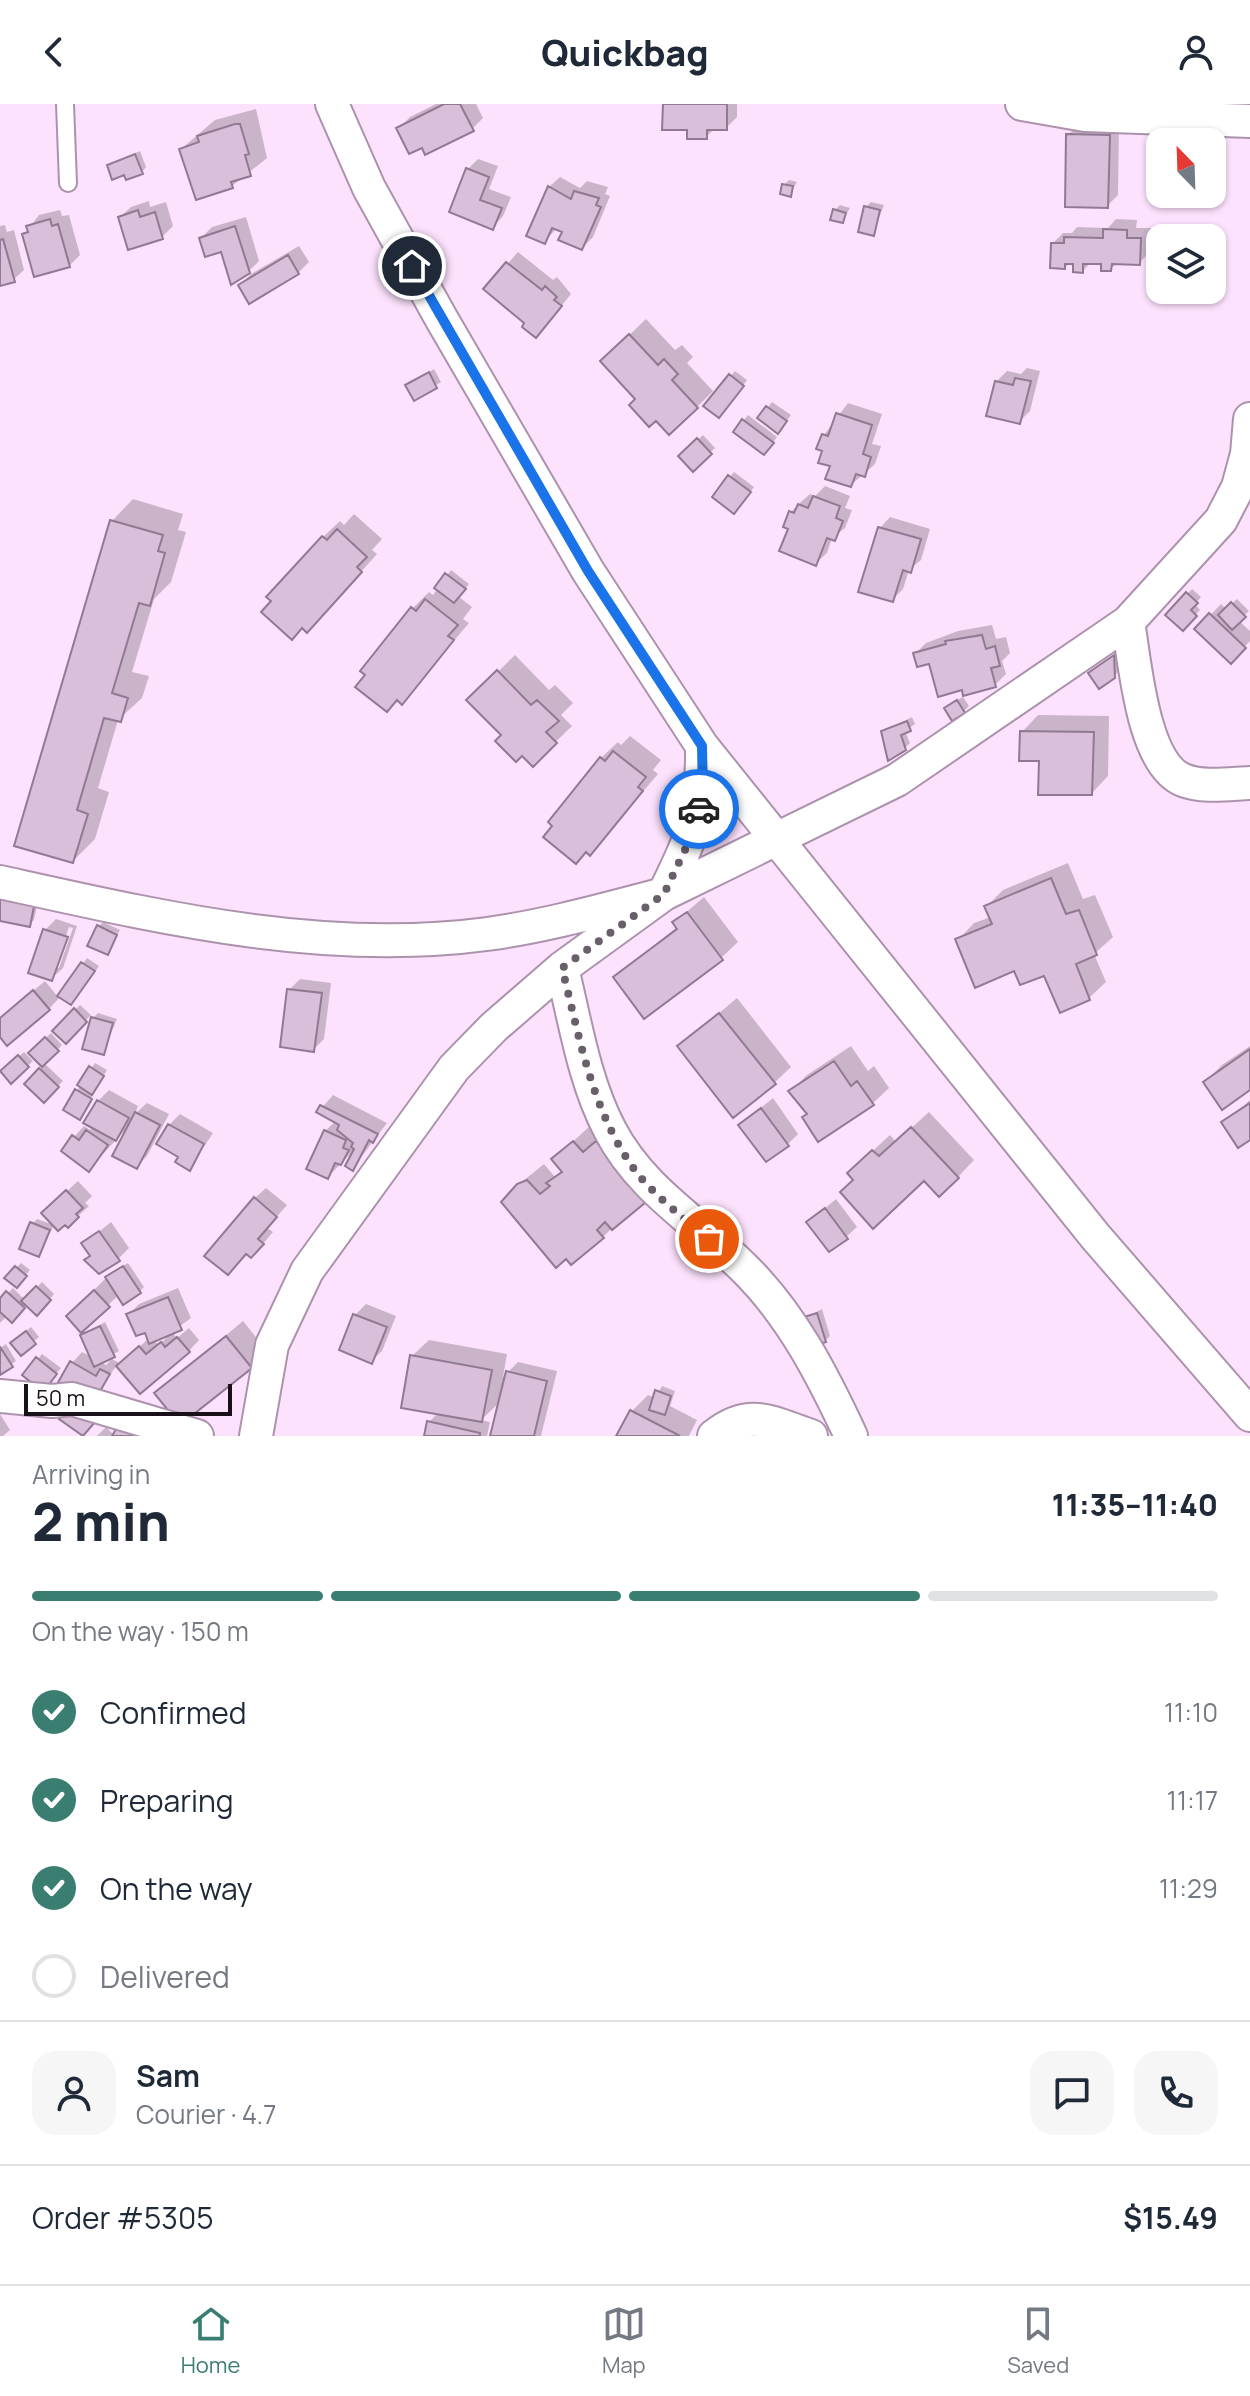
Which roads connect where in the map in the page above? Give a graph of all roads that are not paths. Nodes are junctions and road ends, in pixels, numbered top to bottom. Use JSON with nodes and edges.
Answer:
{"nodes":[{"id":1,"x":65,"y":104,"type":"edge"},
{"id":2,"x":332,"y":104,"type":"edge"},
{"id":3,"x":1022,"y":104,"type":"edge"},
{"id":4,"x":1250,"y":121,"type":"edge"},
{"id":5,"x":68,"y":183,"type":"dead end"},
{"id":6,"x":1250,"y":419,"type":"edge"},
{"id":7,"x":1128,"y":622,"type":"junction"},
{"id":8,"x":702,"y":746,"type":"junction"},
{"id":9,"x":1250,"y":783,"type":"edge"},
{"id":10,"x":776,"y":836,"type":"junction"},
{"id":11,"x":0,"y":882,"type":"edge"},
{"id":12,"x":664,"y":894,"type":"junction"},
{"id":13,"x":562,"y":968,"type":"junction"},
{"id":14,"x":0,"y":1396,"type":"edge"},
{"id":15,"x":1250,"y":1415,"type":"edge"},
{"id":16,"x":197,"y":1436,"type":"edge"},
{"id":17,"x":256,"y":1436,"type":"edge"},
{"id":18,"x":714,"y":1436,"type":"edge"},
{"id":19,"x":811,"y":1436,"type":"edge"},
{"id":20,"x":851,"y":1436,"type":"edge"}],
"edges":[{"from":1,"to":5,"type":"lane"},
{"from":2,"to":8,"type":"street"},
{"from":3,"to":4,"type":"street"},
{"from":6,"to":7,"type":"street"},
{"from":7,"to":9,"type":"street"},
{"from":7,"to":10,"type":"street"},
{"from":8,"to":10,"type":"street"},
{"from":8,"to":12,"type":"street"},
{"from":10,"to":12,"type":"street"},
{"from":10,"to":15,"type":"street"},
{"from":11,"to":12,"type":"street"},
{"from":12,"to":13,"type":"street"},
{"from":13,"to":17,"type":"street"},
{"from":13,"to":20,"type":"street"},
{"from":14,"to":16,"type":"street"},
{"from":18,"to":19,"type":"street"}]}
